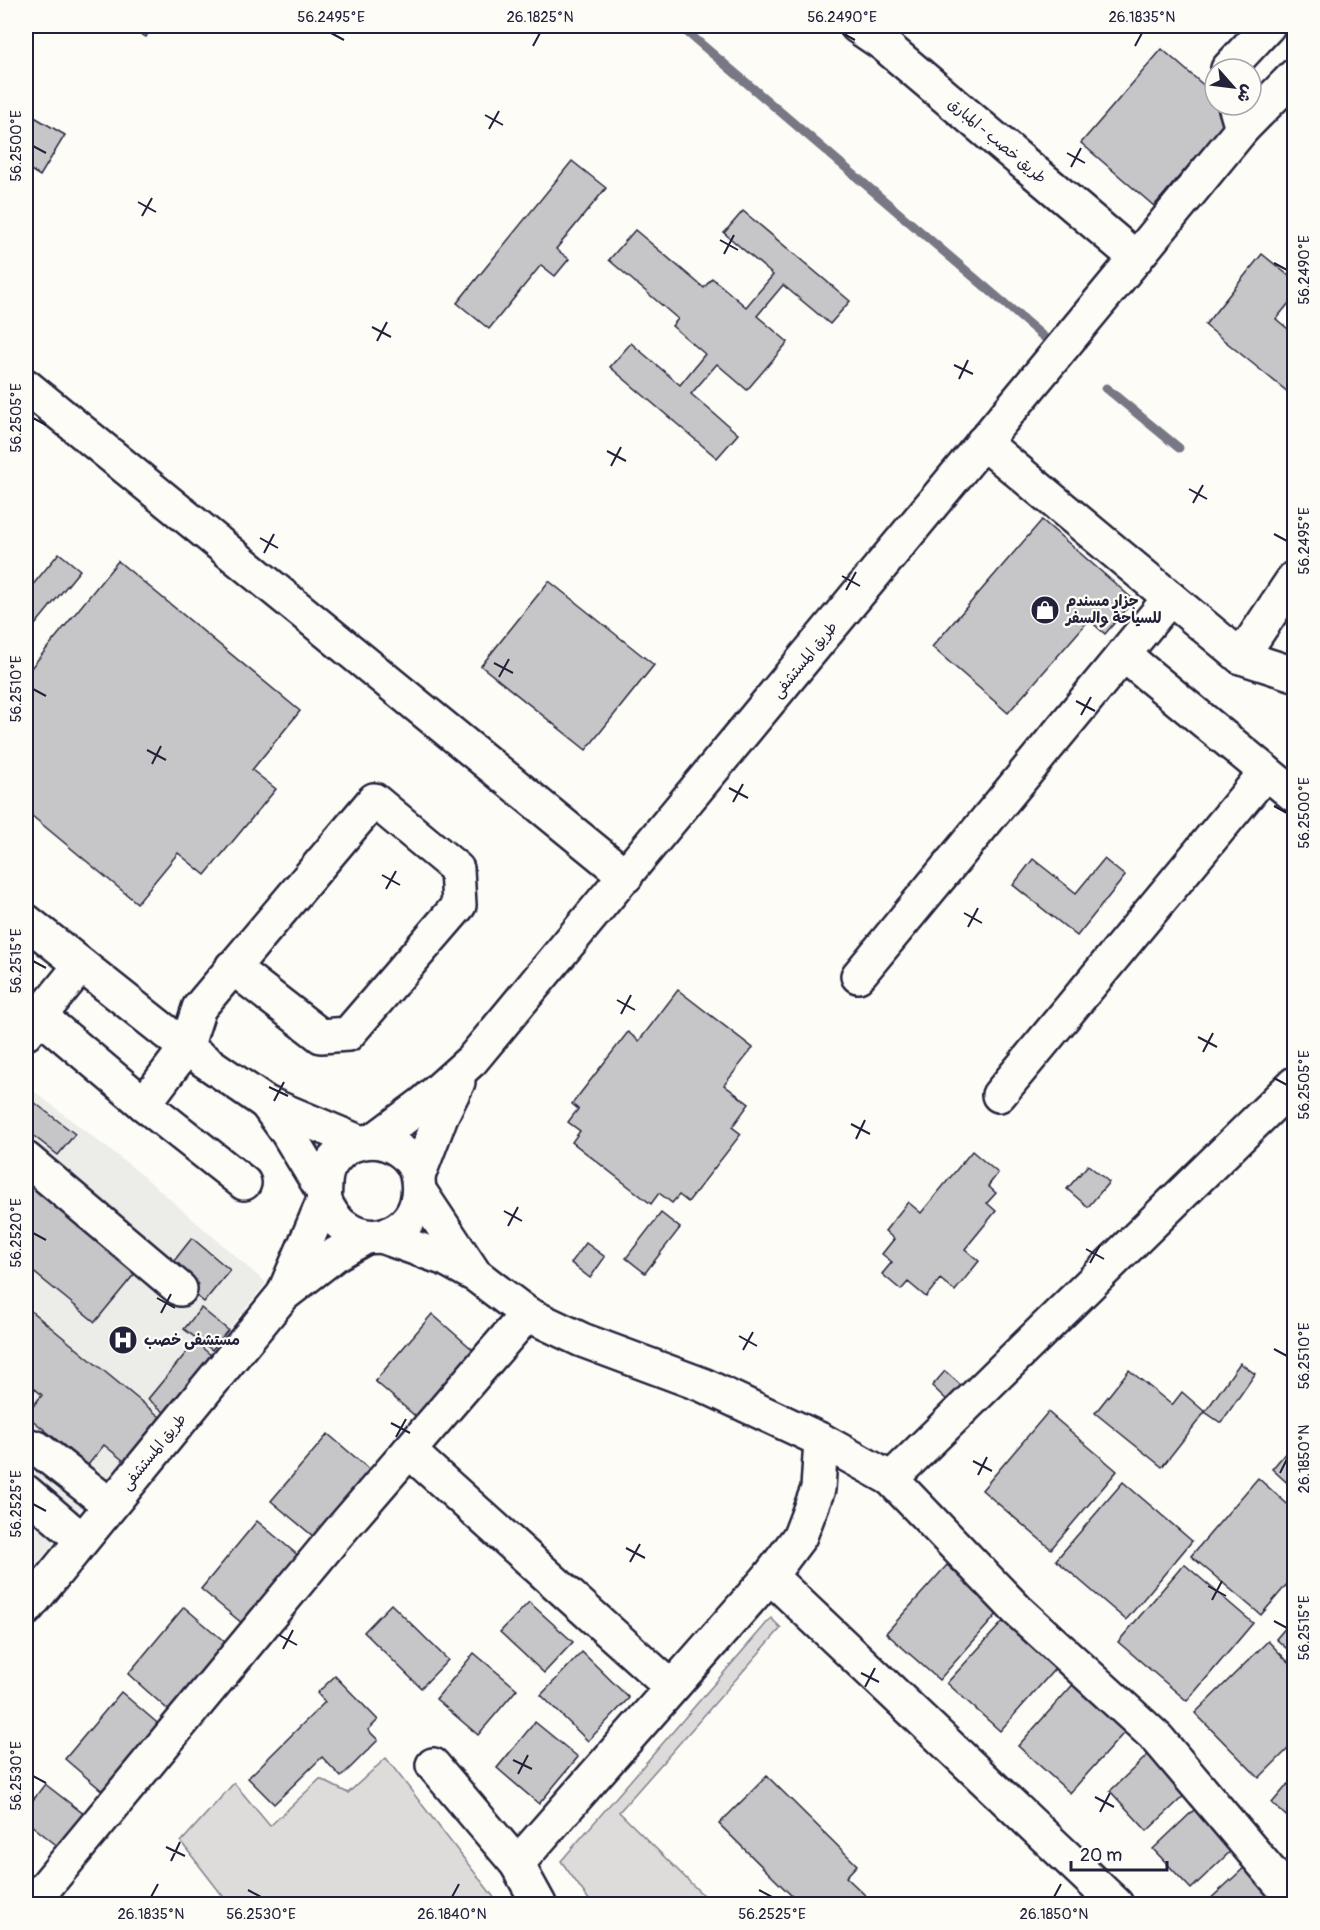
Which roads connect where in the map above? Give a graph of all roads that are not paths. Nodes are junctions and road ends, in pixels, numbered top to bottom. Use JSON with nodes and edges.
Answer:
{"nodes":[{"id":1,"x":1268,"y":26,"type":"edge"},
{"id":2,"x":876,"y":32,"type":"edge"},
{"id":3,"x":1239,"y":57,"type":"edge"},
{"id":4,"x":1294,"y":76,"type":"edge"},
{"id":5,"x":1263,"y":99,"type":"edge"},
{"id":6,"x":1238,"y":117,"type":"edge"},
{"id":7,"x":1136,"y":258,"type":"junction"},
{"id":8,"x":26,"y":386,"type":"edge"},
{"id":9,"x":983,"y":442,"type":"junction"},
{"id":10,"x":1294,"y":578,"type":"edge"},
{"id":11,"x":1170,"y":598,"type":"junction"},
{"id":12,"x":1124,"y":654,"type":"junction"},
{"id":13,"x":1241,"y":657,"type":"junction"},
{"id":14,"x":1294,"y":674,"type":"edge"},
{"id":15,"x":1266,"y":772,"type":"junction"},
{"id":16,"x":1294,"y":795,"type":"edge"},
{"id":17,"x":626,"y":876,"type":"junction"},
{"id":18,"x":26,"y":921,"type":"edge"},
{"id":19,"x":81,"y":965,"type":"junction"},
{"id":20,"x":232,"y":967,"type":"junction"},
{"id":21,"x":858,"y":976,"type":"dead end"},
{"id":22,"x":33,"y":1024,"type":"edge"},
{"id":23,"x":186,"y":1048,"type":"junction"},
{"id":24,"x":472,"y":1060,"type":"junction"},
{"id":25,"x":1294,"y":1084,"type":"edge"},
{"id":26,"x":999,"y":1095,"type":"dead end"},
{"id":27,"x":266,"y":1103,"type":"junction"},
{"id":28,"x":144,"y":1104,"type":"junction"},
{"id":29,"x":366,"y":1142,"type":"junction"},
{"id":30,"x":26,"y":1159,"type":"edge"},
{"id":31,"x":244,"y":1183,"type":"dead end"},
{"id":32,"x":419,"y":1184,"type":"junction"},
{"id":33,"x":324,"y":1196,"type":"junction"},
{"id":34,"x":374,"y":1237,"type":"junction"},
{"id":35,"x":477,"y":1276,"type":"junction"},
{"id":36,"x":180,"y":1289,"type":"dead end"},
{"id":37,"x":283,"y":1295,"type":"junction"},
{"id":38,"x":527,"y":1314,"type":"junction"},
{"id":39,"x":821,"y":1440,"type":"junction"},
{"id":40,"x":26,"y":1445,"type":"edge"},
{"id":41,"x":409,"y":1451,"type":"junction"},
{"id":42,"x":891,"y":1479,"type":"junction"},
{"id":43,"x":26,"y":1492,"type":"edge"},
{"id":44,"x":110,"y":1505,"type":"junction"},
{"id":45,"x":82,"y":1540,"type":"junction"},
{"id":46,"x":770,"y":1576,"type":"junction"},
{"id":47,"x":26,"y":1609,"type":"edge"},
{"id":48,"x":671,"y":1687,"type":"junction"},
{"id":49,"x":434,"y":1765,"type":"dead end"},
{"id":50,"x":517,"y":1864,"type":"junction"},
{"id":51,"x":1294,"y":1900,"type":"edge"},
{"id":52,"x":26,"y":1905,"type":"edge"},
{"id":53,"x":539,"y":1905,"type":"edge"},
{"id":54,"x":1116,"y":1905,"type":"edge"}],
"edges":[{"from":1,"to":3,"type":"street"},
{"from":2,"to":7,"type":"street","name":"طريق خصب - المبارق"},
{"from":4,"to":5,"type":"street","name":"طريق المستشفى"},
{"from":6,"to":7,"type":"street","name":"طريق المستشفى"},
{"from":7,"to":9,"type":"street","name":"طريق المستشفى"},
{"from":8,"to":17,"type":"street"},
{"from":9,"to":11,"type":"street"},
{"from":9,"to":17,"type":"street","name":"طريق المستشفى"},
{"from":10,"to":13,"type":"street"},
{"from":11,"to":12,"type":"street"},
{"from":11,"to":13,"type":"street"},
{"from":12,"to":15,"type":"street"},
{"from":12,"to":21,"type":"street"},
{"from":13,"to":14,"type":"street"},
{"from":15,"to":16,"type":"street"},
{"from":15,"to":26,"type":"street"},
{"from":17,"to":24,"type":"street","name":"طريق المستشفى"},
{"from":18,"to":19,"type":"street"},
{"from":19,"to":22,"type":"street"},
{"from":19,"to":23,"type":"street"},
{"from":20,"to":20,"type":"street"},
{"from":20,"to":23,"type":"street"},
{"from":22,"to":28,"type":"street"},
{"from":23,"to":27,"type":"street"},
{"from":23,"to":28,"type":"street"},
{"from":24,"to":29,"type":"street","name":"طريق المستشفى"},
{"from":24,"to":32,"type":"street","name":"طريق المستشفى"},
{"from":25,"to":42,"type":"street"},
{"from":27,"to":29,"type":"street"},
{"from":27,"to":33,"type":"street"},
{"from":28,"to":31,"type":"street"},
{"from":29,"to":32,"type":"street"},
{"from":29,"to":33,"type":"street"},
{"from":30,"to":36,"type":"street"},
{"from":32,"to":34,"type":"street"},
{"from":32,"to":35,"type":"street"},
{"from":33,"to":34,"type":"street"},
{"from":33,"to":37,"type":"street","name":"طريق المستشفى"},
{"from":34,"to":35,"type":"street"},
{"from":34,"to":37,"type":"street","name":"طريق المستشفى"},
{"from":35,"to":38,"type":"street"},
{"from":37,"to":44,"type":"street","name":"طريق المستشفى"},
{"from":38,"to":39,"type":"street"},
{"from":38,"to":41,"type":"street"},
{"from":39,"to":42,"type":"street"},
{"from":39,"to":46,"type":"street"},
{"from":40,"to":44,"type":"street"},
{"from":41,"to":48,"type":"street"},
{"from":41,"to":52,"type":"street"},
{"from":42,"to":51,"type":"street"},
{"from":43,"to":45,"type":"street"},
{"from":44,"to":45,"type":"street","name":"طريق المستشفى"},
{"from":45,"to":47,"type":"street","name":"طريق المستشفى"},
{"from":46,"to":48,"type":"street"},
{"from":46,"to":54,"type":"street"},
{"from":48,"to":50,"type":"street"},
{"from":49,"to":50,"type":"street"},
{"from":50,"to":53,"type":"street"}]}
